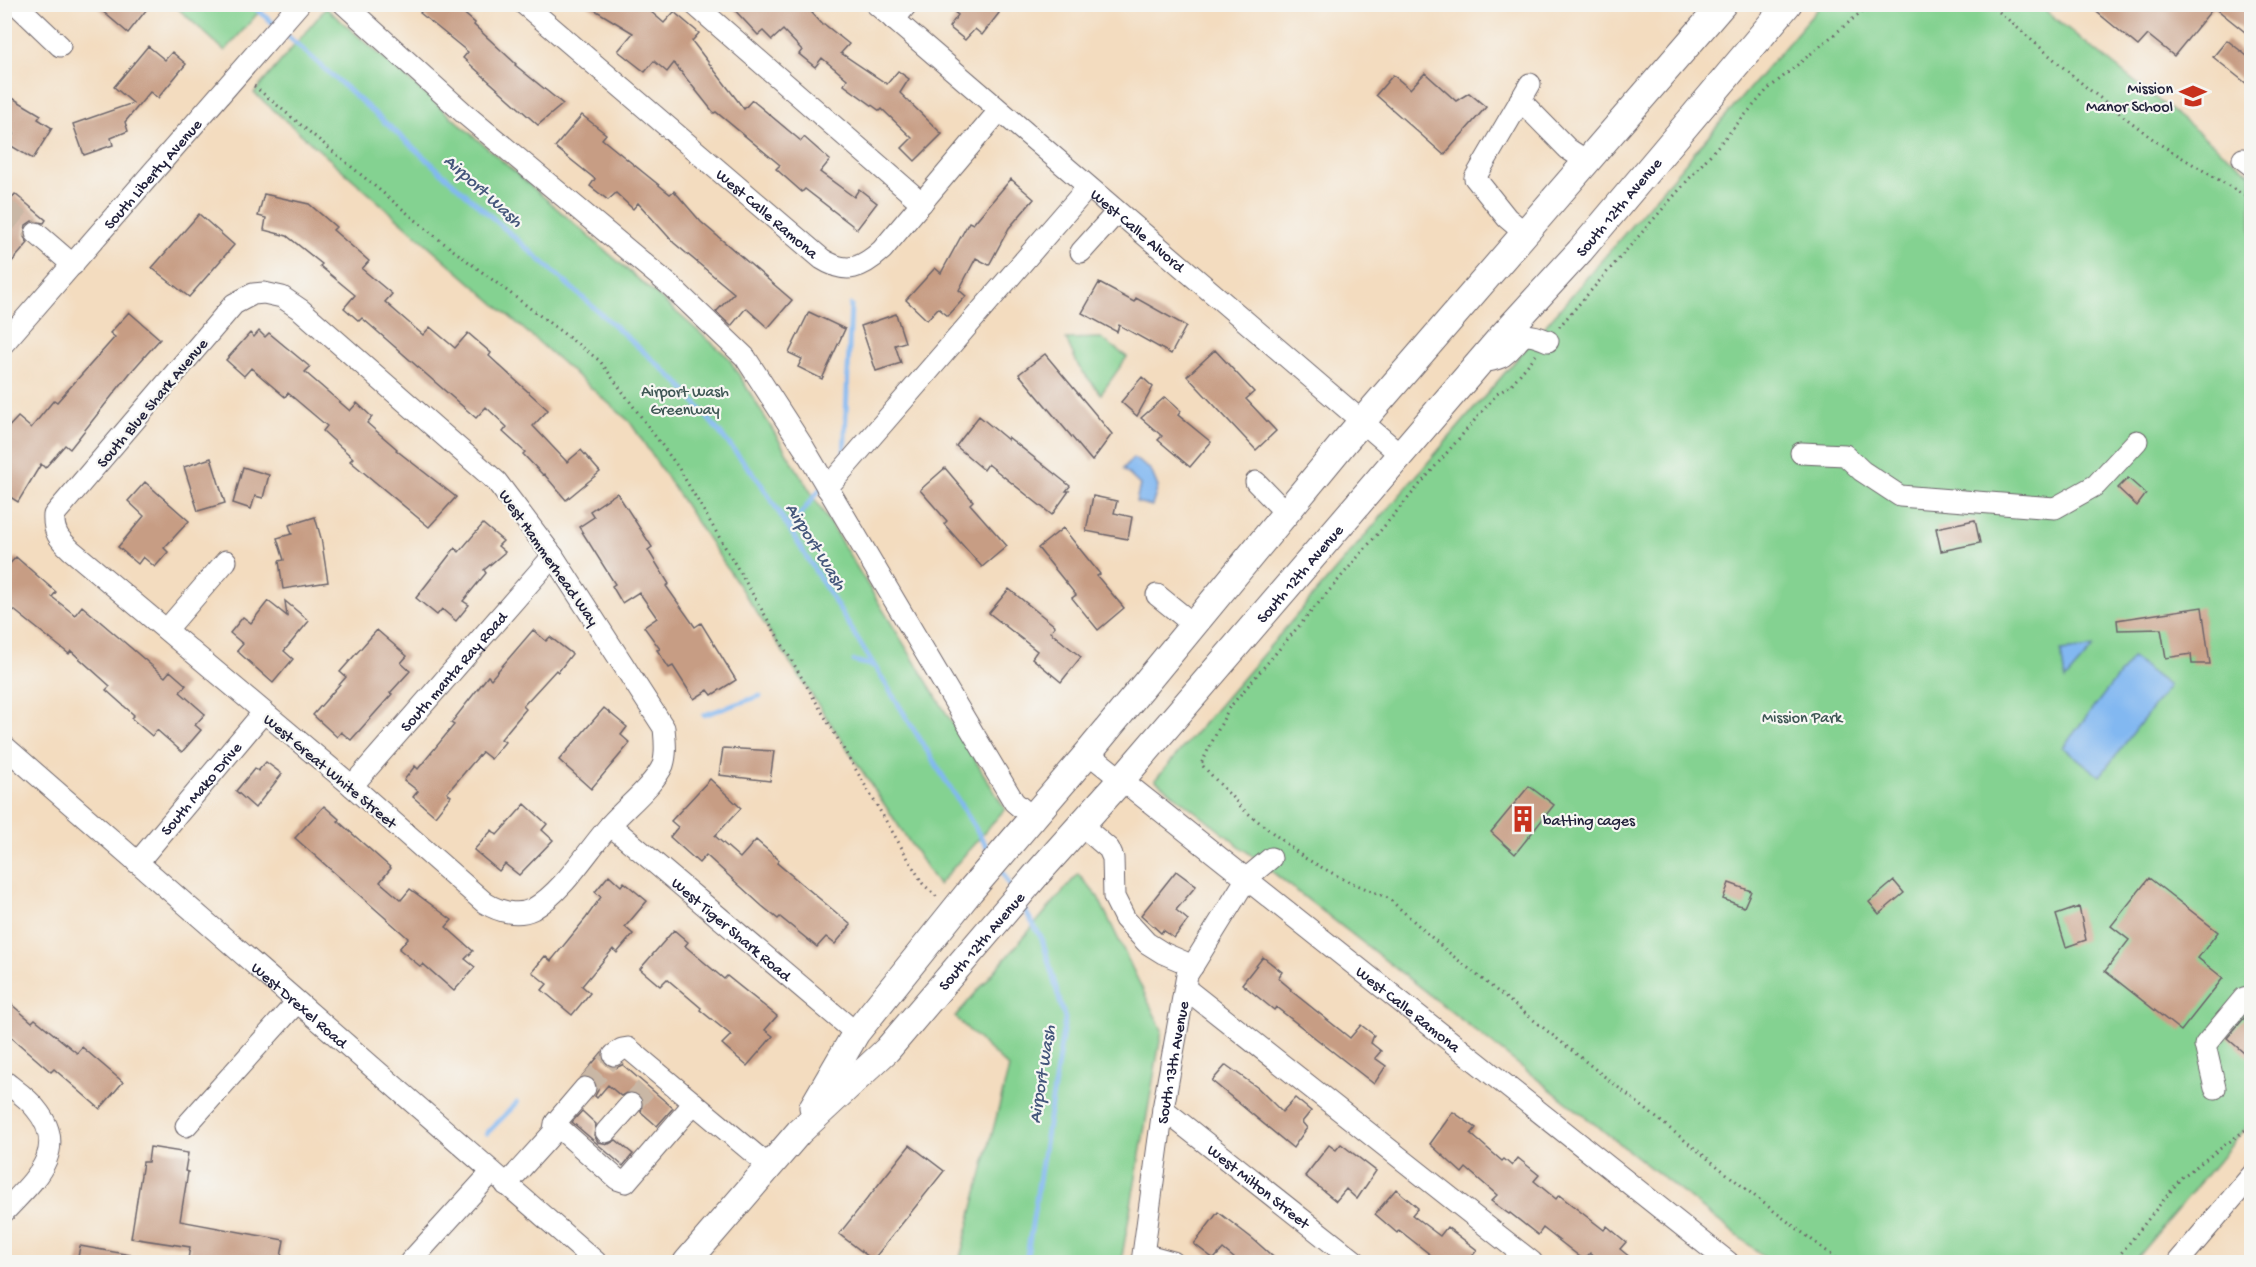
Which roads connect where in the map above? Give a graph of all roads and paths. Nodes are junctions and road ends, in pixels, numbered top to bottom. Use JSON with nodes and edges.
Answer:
{"nodes":[{"id":1,"x":16,"y":4,"type":"edge"},
{"id":2,"x":299,"y":4,"type":"edge"},
{"id":3,"x":344,"y":4,"type":"edge"},
{"id":4,"x":524,"y":4,"type":"edge"},
{"id":5,"x":694,"y":4,"type":"edge"},
{"id":6,"x":876,"y":4,"type":"edge"},
{"id":7,"x":1723,"y":4,"type":"edge"},
{"id":8,"x":1788,"y":4,"type":"edge"},
{"id":9,"x":1871,"y":4,"type":"edge"},
{"id":10,"x":1990,"y":4,"type":"edge"},
{"id":11,"x":900,"y":12,"type":"edge"},
{"id":12,"x":60,"y":46,"type":"dead end"},
{"id":13,"x":239,"y":73,"type":"junction"},
{"id":14,"x":999,"y":111,"type":"junction"},
{"id":15,"x":1588,"y":162,"type":"junction"},
{"id":16,"x":1088,"y":187,"type":"junction"},
{"id":17,"x":2252,"y":200,"type":"edge"},
{"id":18,"x":922,"y":202,"type":"junction"},
{"id":19,"x":1117,"y":212,"type":"junction"},
{"id":20,"x":36,"y":233,"type":"tunnel mouth"},
{"id":21,"x":1526,"y":234,"type":"junction"},
{"id":22,"x":1081,"y":252,"type":"dead end"},
{"id":23,"x":73,"y":265,"type":"junction"},
{"id":24,"x":262,"y":290,"type":"joint"},
{"id":25,"x":8,"y":331,"type":"edge"},
{"id":26,"x":1548,"y":340,"type":"junction"},
{"id":27,"x":1479,"y":363,"type":"junction"},
{"id":28,"x":1362,"y":423,"type":"junction"},
{"id":29,"x":2137,"y":441,"type":"dead end"},
{"id":30,"x":1801,"y":453,"type":"dead end"},
{"id":31,"x":1401,"y":455,"type":"junction"},
{"id":32,"x":1256,"y":482,"type":"dead end"},
{"id":33,"x":826,"y":488,"type":"junction"},
{"id":34,"x":1286,"y":513,"type":"junction"},
{"id":35,"x":53,"y":528,"type":"joint"},
{"id":36,"x":553,"y":556,"type":"junction"},
{"id":37,"x":226,"y":561,"type":"dead end"},
{"id":38,"x":1157,"y":595,"type":"dead end"},
{"id":39,"x":1194,"y":626,"type":"junction"},
{"id":40,"x":167,"y":629,"type":"junction"},
{"id":41,"x":263,"y":713,"type":"junction"},
{"id":42,"x":4,"y":746,"type":"edge"},
{"id":43,"x":1088,"y":753,"type":"junction"},
{"id":44,"x":1122,"y":779,"type":"junction"},
{"id":45,"x":352,"y":786,"type":"junction"},
{"id":46,"x":610,"y":825,"type":"junction"},
{"id":47,"x":1080,"y":825,"type":"junction"},
{"id":48,"x":1025,"y":826,"type":"junction"},
{"id":49,"x":1271,"y":858,"type":"dead end"},
{"id":50,"x":138,"y":863,"type":"junction"},
{"id":51,"x":1246,"y":878,"type":"junction"},
{"id":52,"x":940,"y":900,"type":"dead end"},
{"id":53,"x":1118,"y":905,"type":"junction"},
{"id":54,"x":1163,"y":953,"type":"junction"},
{"id":55,"x":1193,"y":966,"type":"junction"},
{"id":56,"x":1185,"y":988,"type":"junction"},
{"id":57,"x":2252,"y":996,"type":"edge"},
{"id":58,"x":297,"y":1002,"type":"junction"},
{"id":59,"x":856,"y":1033,"type":"junction"},
{"id":60,"x":614,"y":1055,"type":"dead end"},
{"id":61,"x":4,"y":1081,"type":"edge"},
{"id":62,"x":585,"y":1088,"type":"tunnel mouth"},
{"id":63,"x":2215,"y":1088,"type":"dead end"},
{"id":64,"x":694,"y":1103,"type":"junction"},
{"id":65,"x":632,"y":1104,"type":"tunnel mouth"},
{"id":66,"x":1163,"y":1108,"type":"junction"},
{"id":67,"x":555,"y":1124,"type":"junction"},
{"id":68,"x":2252,"y":1125,"type":"edge"},
{"id":69,"x":186,"y":1126,"type":"dead end"},
{"id":70,"x":800,"y":1132,"type":"junction"},
{"id":71,"x":597,"y":1143,"type":"junction"},
{"id":72,"x":770,"y":1167,"type":"junction"},
{"id":73,"x":2252,"y":1175,"type":"edge"},
{"id":74,"x":499,"y":1178,"type":"junction"},
{"id":75,"x":4,"y":1212,"type":"edge"},
{"id":76,"x":1143,"y":1258,"type":"edge"},
{"id":77,"x":2190,"y":1258,"type":"edge"},
{"id":78,"x":410,"y":1263,"type":"edge"},
{"id":79,"x":596,"y":1263,"type":"edge"},
{"id":80,"x":687,"y":1263,"type":"edge"},
{"id":81,"x":1173,"y":1263,"type":"edge"},
{"id":82,"x":1356,"y":1263,"type":"edge"},
{"id":83,"x":1532,"y":1263,"type":"edge"},
{"id":84,"x":1728,"y":1263,"type":"edge"},
{"id":85,"x":1841,"y":1263,"type":"edge"},
{"id":86,"x":2114,"y":1263,"type":"edge"}],
"edges":[{"from":1,"to":12,"type":"street"},
{"from":2,"to":13,"type":"street","name":"South Liberty Avenue"},
{"from":3,"to":33,"type":"street"},
{"from":4,"to":18,"type":"street","name":"West Calle Ramona"},
{"from":5,"to":18,"type":"street"},
{"from":6,"to":11,"type":"street","name":"West Calle Alvord"},
{"from":7,"to":15,"type":"main road","name":"South 12th Avenue"},
{"from":8,"to":27,"type":"main road","name":"South 12th Avenue"},
{"from":9,"to":26,"type":"path"},
{"from":10,"to":17,"type":"path"},
{"from":11,"to":14,"type":"street","name":"West Calle Alvord"},
{"from":13,"to":23,"type":"street","name":"South Liberty Avenue"},
{"from":13,"to":52,"type":"path"},
{"from":14,"to":16,"type":"street","name":"West Calle Alvord"},
{"from":14,"to":18,"type":"street","name":"West Calle Ramona"},
{"from":15,"to":21,"type":"main road","name":"South 12th Avenue"},
{"from":15,"to":21,"type":"street"},
{"from":16,"to":19,"type":"street","name":"West Calle Alvord"},
{"from":16,"to":33,"type":"street"},
{"from":19,"to":22,"type":"street"},
{"from":19,"to":28,"type":"street","name":"West Calle Alvord"},
{"from":20,"to":23,"type":"street"},
{"from":21,"to":28,"type":"main road","name":"South 12th Avenue"},
{"from":23,"to":25,"type":"street","name":"South Liberty Avenue"},
{"from":24,"to":35,"type":"street","name":"South Blue Shark Avenue"},
{"from":24,"to":36,"type":"street","name":"West Hammerhead Way"},
{"from":26,"to":27,"type":"street"},
{"from":26,"to":85,"type":"path"},
{"from":27,"to":31,"type":"main road","name":"South 12th Avenue"},
{"from":28,"to":31,"type":"street","name":"West Calle Alvord"},
{"from":28,"to":34,"type":"main road","name":"South 12th Avenue"},
{"from":29,"to":30,"type":"street"},
{"from":31,"to":44,"type":"main road","name":"South 12th Avenue"},
{"from":32,"to":34,"type":"street"},
{"from":33,"to":48,"type":"street"},
{"from":34,"to":39,"type":"main road","name":"South 12th Avenue"},
{"from":35,"to":40,"type":"street","name":"West Great White Street"},
{"from":36,"to":45,"type":"street","name":"South manta Ray Road"},
{"from":36,"to":46,"type":"street","name":"West Hammerhead Way"},
{"from":37,"to":40,"type":"street"},
{"from":38,"to":39,"type":"street"},
{"from":39,"to":43,"type":"main road","name":"South 12th Avenue"},
{"from":40,"to":41,"type":"street","name":"West Great White Street"},
{"from":41,"to":45,"type":"street","name":"West Great White Street"},
{"from":41,"to":50,"type":"street","name":"South Mako Drive"},
{"from":42,"to":50,"type":"street","name":"West Drexel Road"},
{"from":43,"to":44,"type":"street","name":"West Calle Ramona"},
{"from":43,"to":48,"type":"main road","name":"South 12th Avenue"},
{"from":44,"to":47,"type":"main road","name":"South 12th Avenue"},
{"from":44,"to":51,"type":"street","name":"West Calle Ramona"},
{"from":45,"to":46,"type":"street","name":"West Great White Street"},
{"from":46,"to":59,"type":"street","name":"West Tiger Shark Road"},
{"from":47,"to":53,"type":"street"},
{"from":47,"to":70,"type":"main road","name":"South 12th Avenue"},
{"from":48,"to":59,"type":"main road","name":"South 12th Avenue"},
{"from":49,"to":51,"type":"street"},
{"from":50,"to":58,"type":"street","name":"West Drexel Road"},
{"from":51,"to":55,"type":"street","name":"South 13th Avenue"},
{"from":51,"to":84,"type":"street","name":"West Calle Ramona"},
{"from":53,"to":54,"type":"street"},
{"from":53,"to":54,"type":"street"},
{"from":54,"to":55,"type":"street"},
{"from":55,"to":56,"type":"street","name":"South 13th Avenue"},
{"from":56,"to":66,"type":"street","name":"South 13th Avenue"},
{"from":56,"to":83,"type":"street"},
{"from":57,"to":63,"type":"street"},
{"from":58,"to":69,"type":"street"},
{"from":58,"to":74,"type":"street","name":"West Drexel Road"},
{"from":59,"to":70,"type":"main road","name":"South 12th Avenue"},
{"from":60,"to":64,"type":"street"},
{"from":61,"to":75,"type":"street"},
{"from":62,"to":67,"type":"street"},
{"from":64,"to":71,"type":"street"},
{"from":64,"to":72,"type":"street"},
{"from":65,"to":71,"type":"street"},
{"from":66,"to":76,"type":"street","name":"South 13th Avenue"},
{"from":66,"to":82,"type":"street","name":"West Milton Street"},
{"from":67,"to":71,"type":"street"},
{"from":67,"to":74,"type":"street"},
{"from":68,"to":86,"type":"path"},
{"from":70,"to":72,"type":"main road","name":"South 12th Avenue"},
{"from":72,"to":80,"type":"main road","name":"South 12th Avenue"},
{"from":73,"to":77,"type":"street"},
{"from":74,"to":78,"type":"street"},
{"from":74,"to":79,"type":"street","name":"West Drexel Road"},
{"from":76,"to":81,"type":"street"}]}
